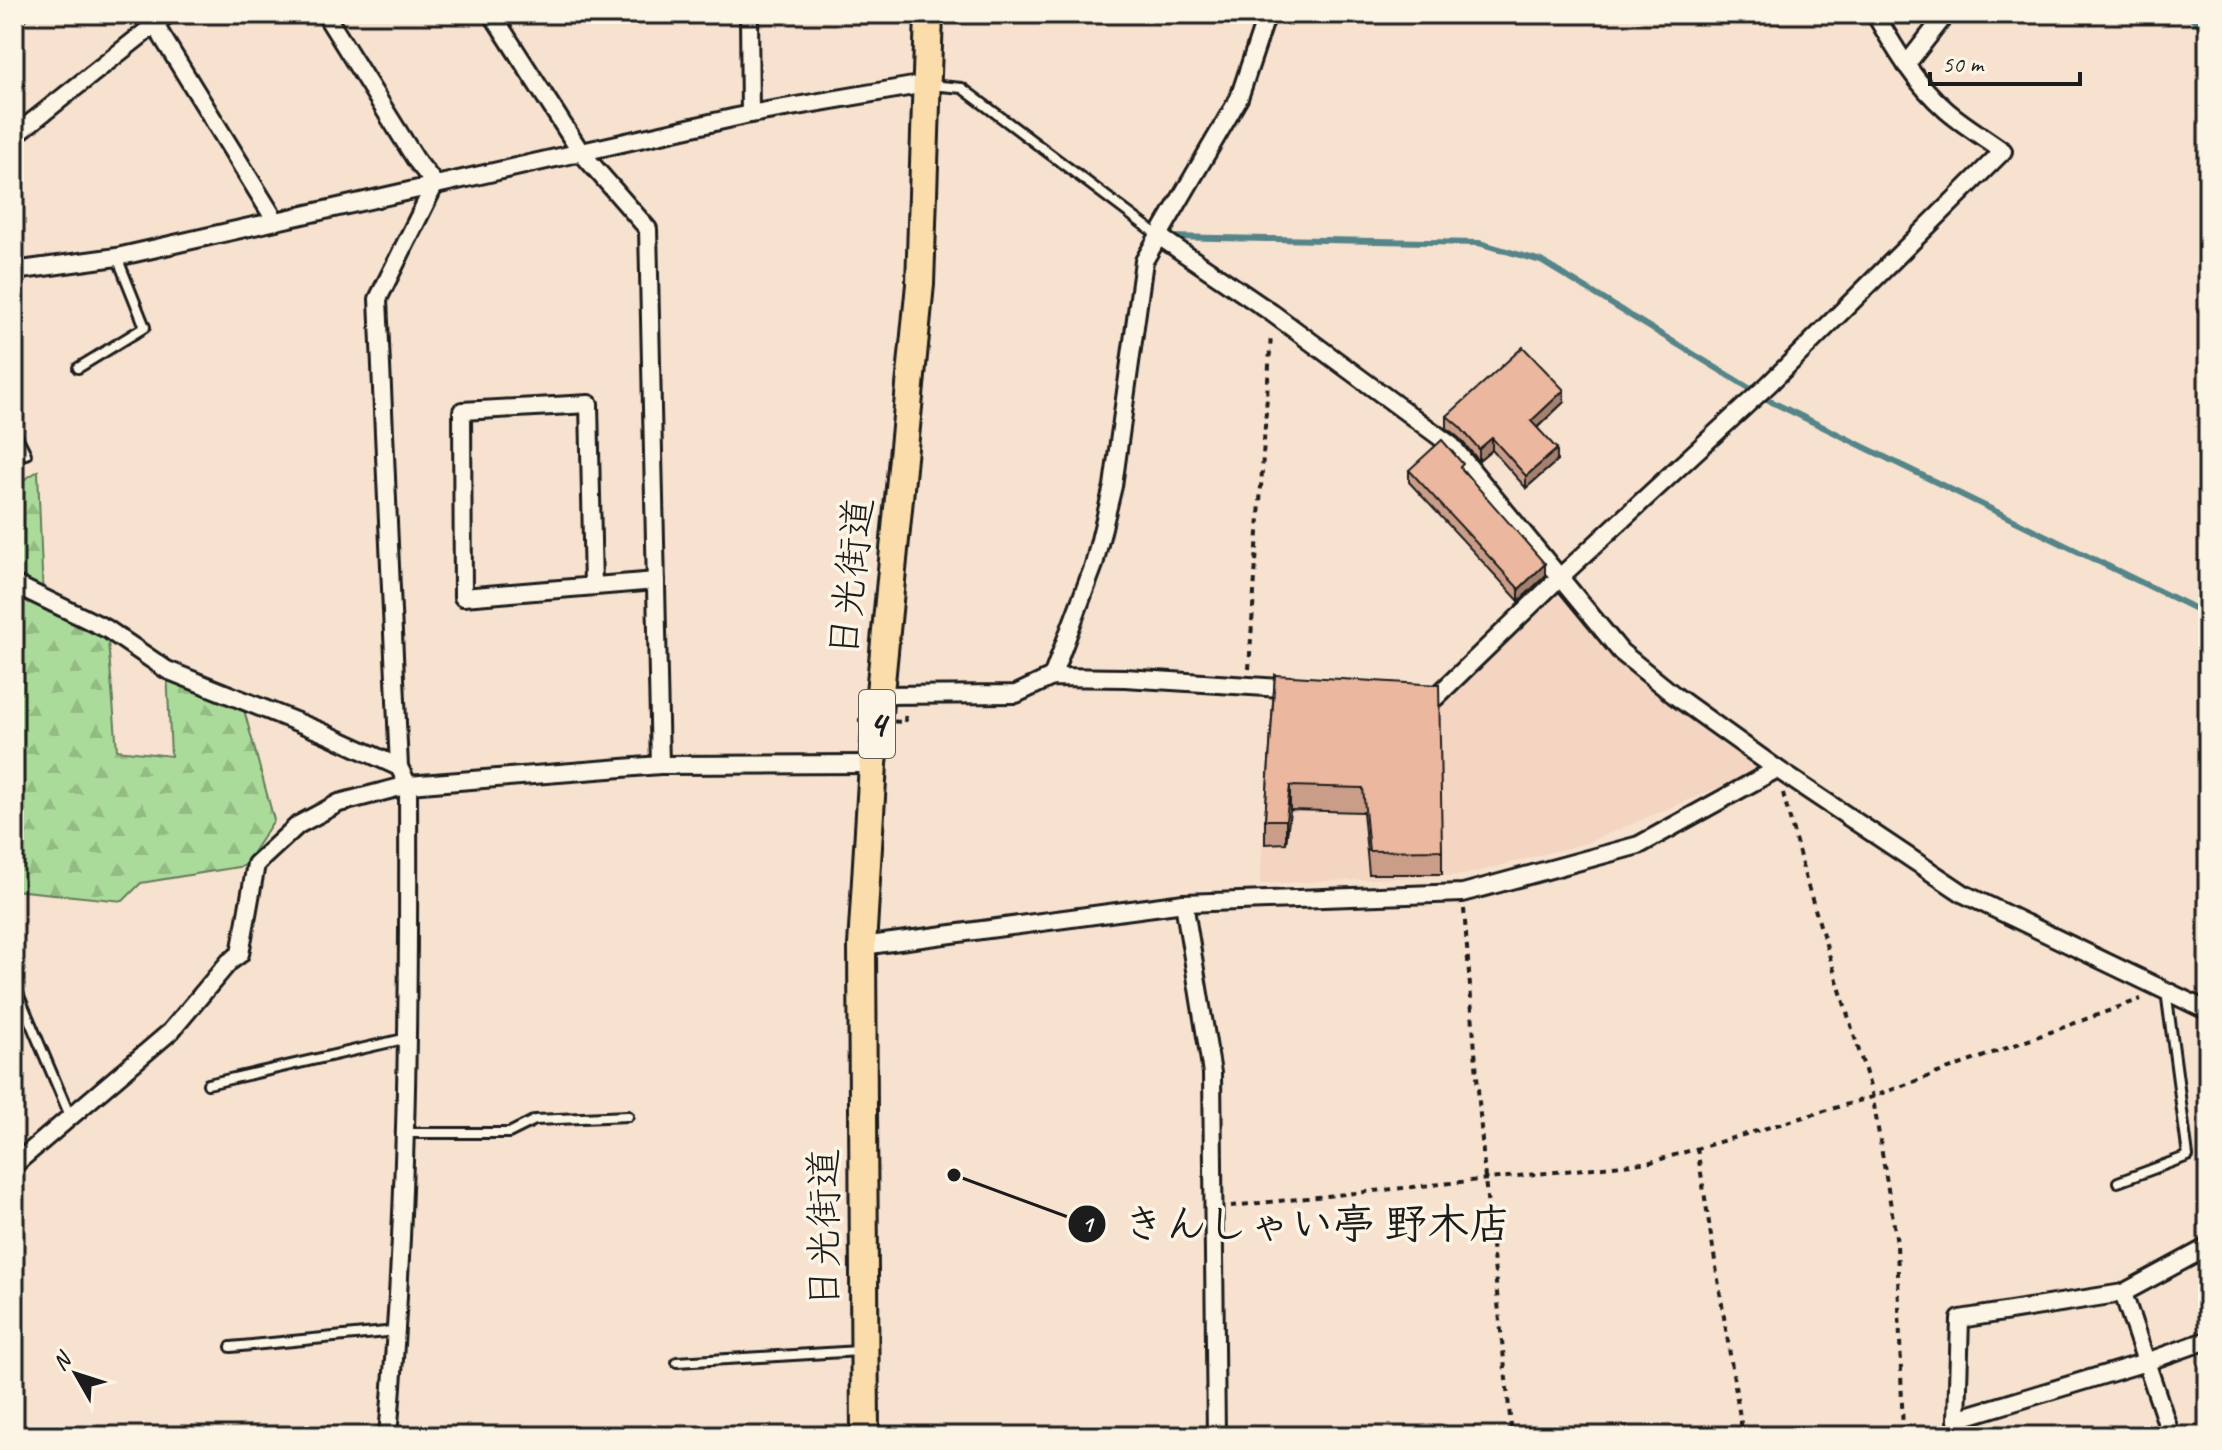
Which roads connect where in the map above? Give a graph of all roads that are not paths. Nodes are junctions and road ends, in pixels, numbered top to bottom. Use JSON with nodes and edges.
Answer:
{"nodes":[{"id":1,"x":168,"y":14,"type":"edge"},
{"id":2,"x":325,"y":14,"type":"edge"},
{"id":3,"x":749,"y":14,"type":"edge"},
{"id":4,"x":929,"y":14,"type":"edge"},
{"id":5,"x":1267,"y":14,"type":"edge"},
{"id":6,"x":1875,"y":14,"type":"edge"},
{"id":7,"x":1946,"y":14,"type":"edge"},
{"id":8,"x":495,"y":15,"type":"edge"},
{"id":9,"x":155,"y":25,"type":"junction"},
{"id":10,"x":1906,"y":65,"type":"junction"},
{"id":11,"x":925,"y":84,"type":"junction"},
{"id":12,"x":750,"y":114,"type":"junction"},
{"id":13,"x":14,"y":136,"type":"edge"},
{"id":14,"x":580,"y":151,"type":"junction"},
{"id":15,"x":435,"y":184,"type":"junction"},
{"id":16,"x":275,"y":220,"type":"junction"},
{"id":17,"x":1160,"y":237,"type":"junction"},
{"id":18,"x":117,"y":257,"type":"junction"},
{"id":19,"x":14,"y":271,"type":"edge"},
{"id":20,"x":78,"y":368,"type":"dead end"},
{"id":21,"x":14,"y":430,"type":"edge"},
{"id":22,"x":26,"y":454,"type":"dead end"},
{"id":23,"x":1560,"y":577,"type":"junction"},
{"id":24,"x":656,"y":581,"type":"junction"},
{"id":25,"x":14,"y":584,"type":"edge"},
{"id":26,"x":593,"y":586,"type":"junction"},
{"id":27,"x":1052,"y":677,"type":"junction"},
{"id":28,"x":1311,"y":690,"type":"edge"},
{"id":29,"x":880,"y":695,"type":"junction"},
{"id":30,"x":1404,"y":696,"type":"edge"},
{"id":31,"x":873,"y":764,"type":"junction"},
{"id":32,"x":660,"y":765,"type":"junction"},
{"id":33,"x":399,"y":767,"type":"junction"},
{"id":34,"x":1777,"y":769,"type":"junction"},
{"id":35,"x":408,"y":785,"type":"junction"},
{"id":36,"x":1184,"y":903,"type":"junction"},
{"id":37,"x":862,"y":946,"type":"junction"},
{"id":38,"x":14,"y":984,"type":"edge"},
{"id":39,"x":2166,"y":990,"type":"junction"},
{"id":40,"x":2208,"y":1011,"type":"edge"},
{"id":41,"x":409,"y":1038,"type":"junction"},
{"id":42,"x":208,"y":1084,"type":"dead end"},
{"id":43,"x":628,"y":1116,"type":"dead end"},
{"id":44,"x":71,"y":1117,"type":"junction"},
{"id":45,"x":406,"y":1133,"type":"junction"},
{"id":46,"x":14,"y":1165,"type":"edge"},
{"id":47,"x":2118,"y":1182,"type":"dead end"},
{"id":48,"x":2208,"y":1247,"type":"edge"},
{"id":49,"x":2123,"y":1293,"type":"junction"},
{"id":50,"x":397,"y":1331,"type":"junction"},
{"id":51,"x":2208,"y":1340,"type":"edge"},
{"id":52,"x":231,"y":1347,"type":"dead end"},
{"id":53,"x":864,"y":1351,"type":"junction"},
{"id":54,"x":677,"y":1362,"type":"dead end"},
{"id":55,"x":2146,"y":1362,"type":"junction"},
{"id":56,"x":1958,"y":1427,"type":"edge"},
{"id":57,"x":388,"y":1436,"type":"edge"},
{"id":58,"x":865,"y":1436,"type":"edge"},
{"id":59,"x":1216,"y":1436,"type":"edge"},
{"id":60,"x":2171,"y":1436,"type":"edge"}],
"edges":[{"from":1,"to":9,"type":"street"},
{"from":2,"to":15,"type":"street"},
{"from":3,"to":12,"type":"street"},
{"from":4,"to":11,"type":"highway","name":"日光街道","number":"4"},
{"from":5,"to":17,"type":"street"},
{"from":6,"to":10,"type":"street"},
{"from":7,"to":10,"type":"street"},
{"from":8,"to":14,"type":"street"},
{"from":9,"to":13,"type":"street"},
{"from":9,"to":16,"type":"street"},
{"from":10,"to":23,"type":"street"},
{"from":11,"to":12,"type":"street"},
{"from":11,"to":17,"type":"lane"},
{"from":11,"to":29,"type":"highway","name":"日光街道","number":"4"},
{"from":12,"to":14,"type":"street"},
{"from":14,"to":15,"type":"street"},
{"from":14,"to":24,"type":"street"},
{"from":15,"to":16,"type":"street"},
{"from":15,"to":33,"type":"street"},
{"from":16,"to":18,"type":"street"},
{"from":17,"to":23,"type":"street"},
{"from":17,"to":27,"type":"street"},
{"from":18,"to":19,"type":"street"},
{"from":18,"to":20,"type":"lane"},
{"from":21,"to":22,"type":"lane"},
{"from":23,"to":30,"type":"street"},
{"from":23,"to":34,"type":"street"},
{"from":24,"to":26,"type":"street"},
{"from":24,"to":32,"type":"street"},
{"from":25,"to":33,"type":"street"},
{"from":26,"to":26,"type":"street"},
{"from":27,"to":28,"type":"street"},
{"from":27,"to":29,"type":"street"},
{"from":29,"to":31,"type":"highway","name":"日光街道","number":"4"},
{"from":31,"to":32,"type":"street"},
{"from":31,"to":37,"type":"highway","name":"日光街道","number":"4"},
{"from":32,"to":35,"type":"street"},
{"from":33,"to":35,"type":"street"},
{"from":34,"to":36,"type":"street"},
{"from":34,"to":39,"type":"street"},
{"from":35,"to":41,"type":"street"},
{"from":35,"to":44,"type":"street"},
{"from":36,"to":37,"type":"street"},
{"from":36,"to":59,"type":"street"},
{"from":37,"to":53,"type":"highway","name":"日光街道","number":"4"},
{"from":38,"to":44,"type":"lane"},
{"from":39,"to":40,"type":"street"},
{"from":39,"to":47,"type":"lane"},
{"from":41,"to":42,"type":"lane"},
{"from":41,"to":45,"type":"street"},
{"from":43,"to":45,"type":"lane"},
{"from":44,"to":46,"type":"street"},
{"from":45,"to":50,"type":"street"},
{"from":48,"to":49,"type":"street"},
{"from":49,"to":55,"type":"street"},
{"from":49,"to":56,"type":"street"},
{"from":50,"to":52,"type":"lane"},
{"from":50,"to":57,"type":"street"},
{"from":51,"to":55,"type":"street"},
{"from":53,"to":54,"type":"lane"},
{"from":53,"to":58,"type":"highway","name":"日光街道","number":"4"},
{"from":55,"to":56,"type":"street"},
{"from":55,"to":60,"type":"street"}]}
